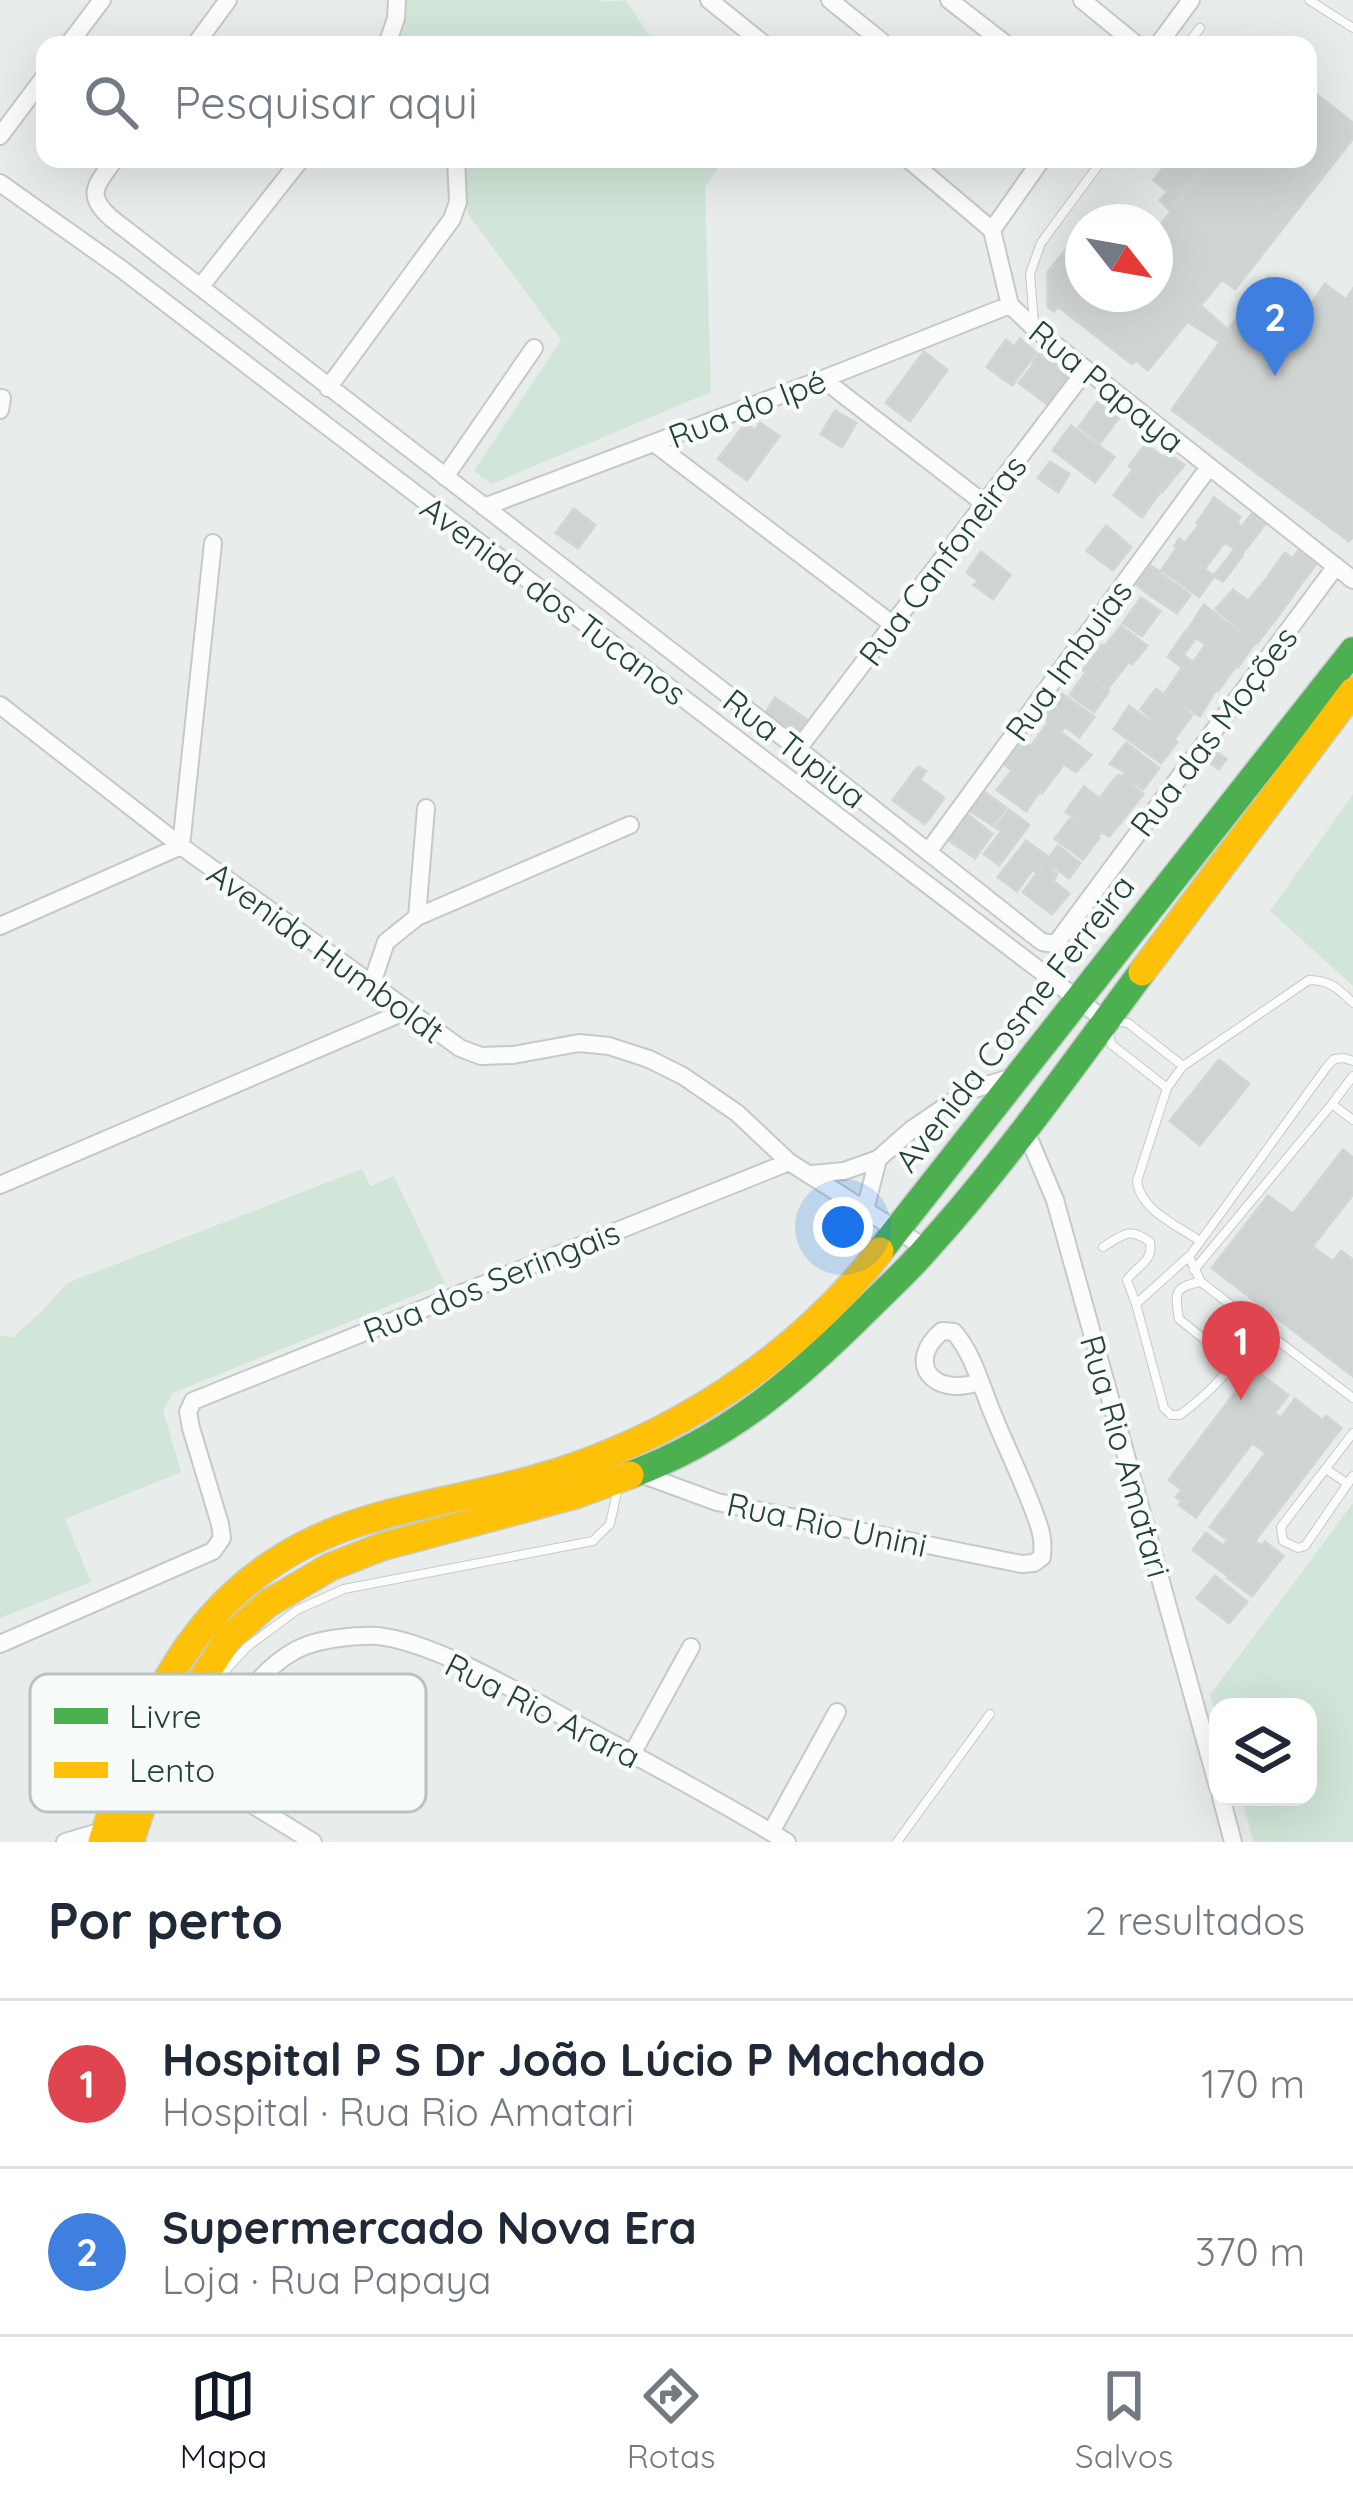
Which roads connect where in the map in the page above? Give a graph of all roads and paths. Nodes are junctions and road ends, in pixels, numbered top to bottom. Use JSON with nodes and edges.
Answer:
{"nodes":[{"id":1,"x":102,"y":0,"type":"edge"},
{"id":2,"x":228,"y":0,"type":"edge"},
{"id":3,"x":398,"y":0,"type":"edge"},
{"id":4,"x":709,"y":0,"type":"edge"},
{"id":5,"x":830,"y":0,"type":"edge"},
{"id":6,"x":949,"y":0,"type":"edge"},
{"id":7,"x":1082,"y":0,"type":"edge"},
{"id":8,"x":1191,"y":0,"type":"edge"},
{"id":9,"x":1309,"y":0,"type":"edge"},
{"id":10,"x":1200,"y":28,"type":"dead end"},
{"id":11,"x":1353,"y":28,"type":"edge"},
{"id":12,"x":75,"y":36,"type":"edge"},
{"id":13,"x":202,"y":36,"type":"edge"},
{"id":14,"x":390,"y":36,"type":"edge"},
{"id":15,"x":754,"y":36,"type":"edge"},
{"id":16,"x":875,"y":36,"type":"edge"},
{"id":17,"x":995,"y":36,"type":"edge"},
{"id":18,"x":1126,"y":36,"type":"edge"},
{"id":19,"x":1165,"y":36,"type":"edge"},
{"id":20,"x":1194,"y":36,"type":"edge"},
{"id":21,"x":36,"y":88,"type":"edge"},
{"id":22,"x":0,"y":136,"type":"edge"},
{"id":23,"x":109,"y":168,"type":"edge"},
{"id":24,"x":294,"y":168,"type":"edge"},
{"id":25,"x":456,"y":168,"type":"edge"},
{"id":26,"x":919,"y":168,"type":"edge"},
{"id":27,"x":1032,"y":168,"type":"edge"},
{"id":28,"x":1096,"y":168,"type":"edge"},
{"id":29,"x":0,"y":182,"type":"edge"},
{"id":30,"x":992,"y":230,"type":"junction"},
{"id":31,"x":201,"y":286,"type":"junction"},
{"id":32,"x":1010,"y":305,"type":"junction"},
{"id":33,"x":1035,"y":329,"type":"junction"},
{"id":34,"x":534,"y":348,"type":"dead end"},
{"id":35,"x":1085,"y":371,"type":"junction"},
{"id":36,"x":824,"y":379,"type":"junction"},
{"id":37,"x":328,"y":388,"type":"junction"},
{"id":38,"x":654,"y":443,"type":"junction"},
{"id":39,"x":1209,"y":467,"type":"junction"},
{"id":40,"x":445,"y":477,"type":"junction"},
{"id":41,"x":986,"y":503,"type":"junction"},
{"id":42,"x":484,"y":507,"type":"junction"},
{"id":43,"x":213,"y":543,"type":"dead end"},
{"id":44,"x":1336,"y":566,"type":"junction"},
{"id":45,"x":1353,"y":580,"type":"edge"},
{"id":46,"x":892,"y":624,"type":"junction"},
{"id":47,"x":1353,"y":651,"type":"edge"},
{"id":48,"x":1353,"y":691,"type":"edge"},
{"id":49,"x":0,"y":705,"type":"edge"},
{"id":50,"x":798,"y":749,"type":"junction"},
{"id":51,"x":426,"y":808,"type":"dead end"},
{"id":52,"x":630,"y":825,"type":"dead end"},
{"id":53,"x":181,"y":846,"type":"junction"},
{"id":54,"x":928,"y":852,"type":"junction"},
{"id":55,"x":417,"y":917,"type":"junction"},
{"id":56,"x":0,"y":926,"type":"edge"},
{"id":57,"x":1042,"y":942,"type":"joint"},
{"id":58,"x":371,"y":986,"type":"junction"},
{"id":59,"x":1080,"y":999,"type":"junction"},
{"id":60,"x":1353,"y":1004,"type":"edge"},
{"id":61,"x":406,"y":1010,"type":"junction"},
{"id":62,"x":1106,"y":1021,"type":"junction"},
{"id":63,"x":1353,"y":1061,"type":"edge"},
{"id":64,"x":1183,"y":1066,"type":"junction"},
{"id":65,"x":1017,"y":1076,"type":"junction"},
{"id":66,"x":1353,"y":1076,"type":"edge"},
{"id":67,"x":1168,"y":1088,"type":"junction"},
{"id":68,"x":1333,"y":1104,"type":"junction"},
{"id":69,"x":1353,"y":1120,"type":"edge"},
{"id":70,"x":1025,"y":1129,"type":"junction"},
{"id":71,"x":878,"y":1159,"type":"junction"},
{"id":72,"x":789,"y":1162,"type":"junction"},
{"id":73,"x":812,"y":1174,"type":"junction"},
{"id":74,"x":0,"y":1185,"type":"edge"},
{"id":75,"x":865,"y":1210,"type":"junction"},
{"id":76,"x":898,"y":1228,"type":"junction"},
{"id":77,"x":1200,"y":1241,"type":"junction"},
{"id":78,"x":1103,"y":1247,"type":"dead end"},
{"id":79,"x":928,"y":1249,"type":"junction"},
{"id":80,"x":1189,"y":1257,"type":"junction"},
{"id":81,"x":1193,"y":1270,"type":"junction"},
{"id":82,"x":1201,"y":1282,"type":"junction"},
{"id":83,"x":1136,"y":1304,"type":"junction"},
{"id":84,"x":980,"y":1382,"type":"dead end"},
{"id":85,"x":1353,"y":1398,"type":"edge"},
{"id":86,"x":1353,"y":1433,"type":"edge"},
{"id":87,"x":1326,"y":1469,"type":"junction"},
{"id":88,"x":628,"y":1476,"type":"junction"},
{"id":89,"x":1351,"y":1480,"type":"edge"},
{"id":90,"x":0,"y":1644,"type":"edge"},
{"id":91,"x":691,"y":1647,"type":"dead end"},
{"id":92,"x":168,"y":1674,"type":"edge"},
{"id":93,"x":206,"y":1674,"type":"edge"},
{"id":94,"x":220,"y":1674,"type":"edge"},
{"id":95,"x":266,"y":1674,"type":"edge"},
{"id":96,"x":837,"y":1712,"type":"dead end"},
{"id":97,"x":990,"y":1714,"type":"dead end"},
{"id":98,"x":632,"y":1754,"type":"junction"},
{"id":99,"x":1209,"y":1755,"type":"edge"},
{"id":100,"x":1223,"y":1806,"type":"edge"},
{"id":101,"x":265,"y":1812,"type":"edge"},
{"id":102,"x":779,"y":1837,"type":"edge"},
{"id":103,"x":112,"y":1838,"type":"edge"},
{"id":104,"x":65,"y":1842,"type":"edge"},
{"id":105,"x":313,"y":1842,"type":"edge"},
{"id":106,"x":897,"y":1842,"type":"edge"},
{"id":107,"x":1233,"y":1842,"type":"edge"}],
"edges":[{"from":1,"to":12,"type":"street"},
{"from":2,"to":13,"type":"street"},
{"from":3,"to":14,"type":"street"},
{"from":4,"to":15,"type":"street"},
{"from":5,"to":16,"type":"street"},
{"from":6,"to":17,"type":"street"},
{"from":7,"to":18,"type":"street"},
{"from":8,"to":19,"type":"street"},
{"from":9,"to":11,"type":"lane"},
{"from":10,"to":20,"type":"lane"},
{"from":21,"to":22,"type":"street"},
{"from":23,"to":31,"type":"street","name":"Rua Tupiua"},
{"from":24,"to":31,"type":"street"},
{"from":25,"to":37,"type":"street"},
{"from":26,"to":30,"type":"street"},
{"from":27,"to":30,"type":"street"},
{"from":28,"to":33,"type":"lane"},
{"from":29,"to":59,"type":"street","name":"Avenida dos Tucanos"},
{"from":30,"to":32,"type":"street","name":"Rua Papaya"},
{"from":31,"to":37,"type":"street","name":"Rua Tupiua"},
{"from":32,"to":33,"type":"street","name":"Rua Papaya"},
{"from":32,"to":36,"type":"street","name":"Rua do Ipé"},
{"from":33,"to":35,"type":"street","name":"Rua Papaya"},
{"from":34,"to":40,"type":"street"},
{"from":35,"to":39,"type":"street","name":"Rua Papaya"},
{"from":35,"to":41,"type":"street","name":"Rua Canfoneiras"},
{"from":36,"to":38,"type":"street","name":"Rua do Ipé"},
{"from":36,"to":41,"type":"street"},
{"from":37,"to":40,"type":"street","name":"Rua Tupiua"},
{"from":38,"to":42,"type":"street","name":"Rua do Ipé"},
{"from":38,"to":46,"type":"street"},
{"from":39,"to":44,"type":"street","name":"Rua Papaya"},
{"from":39,"to":54,"type":"street","name":"Rua Imbuias"},
{"from":40,"to":42,"type":"street","name":"Rua Tupiua"},
{"from":41,"to":46,"type":"street","name":"Rua Canfoneiras"},
{"from":42,"to":50,"type":"street","name":"Rua Tupiua"},
{"from":43,"to":53,"type":"street"},
{"from":44,"to":45,"type":"street","name":"Rua Papaya"},
{"from":44,"to":57,"type":"street","name":"Rua das Moções"},
{"from":46,"to":50,"type":"street","name":"Rua Canfoneiras"},
{"from":47,"to":59,"type":"main road","name":"Avenida Cosme Ferreira"},
{"from":48,"to":62,"type":"main road","name":"Avenida Cosme Ferreira"},
{"from":49,"to":53,"type":"street","name":"Avenida Humboldt"},
{"from":50,"to":54,"type":"street","name":"Rua Tupiua"},
{"from":51,"to":55,"type":"street"},
{"from":52,"to":55,"type":"street"},
{"from":53,"to":56,"type":"street"},
{"from":53,"to":58,"type":"street","name":"Avenida Humboldt"},
{"from":54,"to":57,"type":"street","name":"Rua Tupiua"},
{"from":55,"to":58,"type":"street"},
{"from":58,"to":61,"type":"street","name":"Avenida Humboldt"},
{"from":59,"to":62,"type":"street","name":"Avenida dos Tucanos"},
{"from":59,"to":65,"type":"main road","name":"Avenida Cosme Ferreira"},
{"from":60,"to":64,"type":"lane"},
{"from":61,"to":72,"type":"street","name":"Avenida Humboldt"},
{"from":61,"to":74,"type":"street"},
{"from":62,"to":64,"type":"lane"},
{"from":62,"to":67,"type":"lane"},
{"from":62,"to":70,"type":"main road","name":"Avenida Cosme Ferreira"},
{"from":63,"to":77,"type":"lane"},
{"from":64,"to":67,"type":"lane"},
{"from":65,"to":71,"type":"street"},
{"from":65,"to":76,"type":"main road","name":"Avenida Cosme Ferreira"},
{"from":66,"to":68,"type":"lane"},
{"from":67,"to":77,"type":"lane"},
{"from":68,"to":69,"type":"lane"},
{"from":68,"to":81,"type":"lane"},
{"from":70,"to":79,"type":"main road","name":"Avenida Cosme Ferreira"},
{"from":70,"to":99,"type":"street","name":"Rua Rio Amatari"},
{"from":71,"to":73,"type":"street"},
{"from":71,"to":75,"type":"street"},
{"from":72,"to":73,"type":"street","name":"Avenida Humboldt"},
{"from":72,"to":90,"type":"street","name":"Rua dos Seringais"},
{"from":73,"to":75,"type":"street","name":"Avenida Humboldt"},
{"from":75,"to":76,"type":"street","name":"Avenida Humboldt"},
{"from":76,"to":79,"type":"street","name":"Avenida Humboldt"},
{"from":76,"to":92,"type":"main road","name":"Avenida Cosme Ferreira"},
{"from":77,"to":80,"type":"lane"},
{"from":78,"to":83,"type":"lane"},
{"from":79,"to":88,"type":"main road","name":"Avenida Cosme Ferreira"},
{"from":80,"to":81,"type":"lane"},
{"from":80,"to":83,"type":"lane"},
{"from":81,"to":82,"type":"lane"},
{"from":82,"to":83,"type":"lane"},
{"from":82,"to":85,"type":"lane"},
{"from":84,"to":88,"type":"street","name":"Rua Rio Unini"},
{"from":86,"to":87,"type":"lane"},
{"from":87,"to":89,"type":"lane"},
{"from":87,"to":89,"type":"lane"},
{"from":88,"to":93,"type":"main road","name":"Avenida Cosme Ferreira"},
{"from":88,"to":94,"type":"lane"},
{"from":91,"to":98,"type":"street"},
{"from":95,"to":98,"type":"street","name":"Rua Rio Arara"},
{"from":96,"to":102,"type":"street"},
{"from":97,"to":106,"type":"lane"},
{"from":98,"to":102,"type":"street","name":"Rua Rio Arara"},
{"from":100,"to":107,"type":"street"},
{"from":101,"to":105,"type":"street"},
{"from":103,"to":104,"type":"street"}]}
